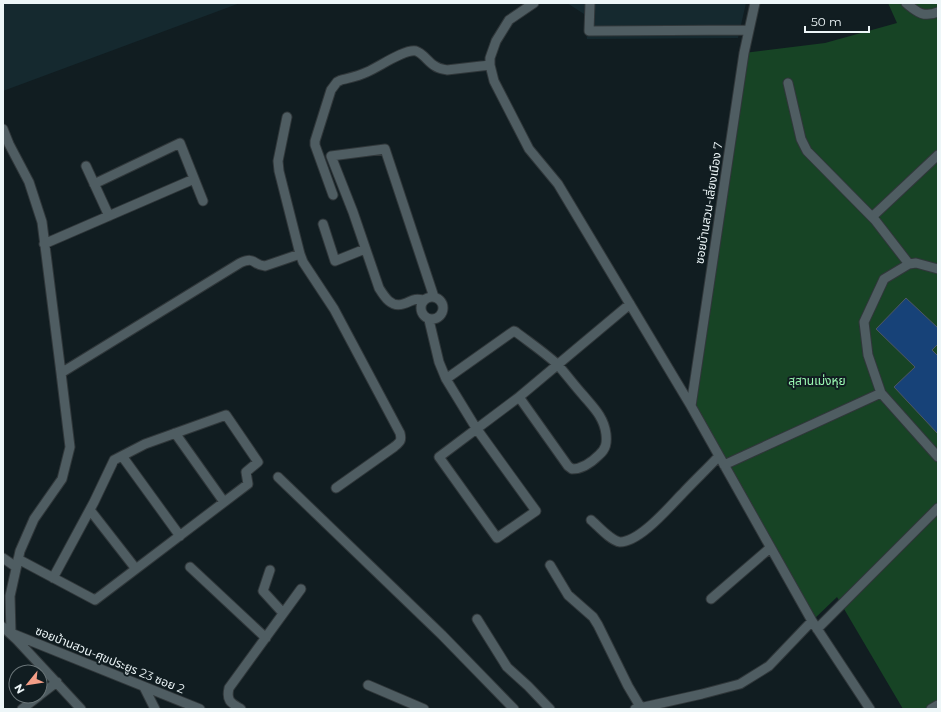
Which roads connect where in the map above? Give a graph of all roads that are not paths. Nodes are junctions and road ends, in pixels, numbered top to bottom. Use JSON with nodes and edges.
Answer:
{"nodes":[{"id":1,"x":534,"y":3,"type":"edge"},
{"id":2,"x":590,"y":3,"type":"edge"},
{"id":3,"x":755,"y":3,"type":"edge"},
{"id":4,"x":906,"y":3,"type":"edge"},
{"id":5,"x":938,"y":12,"type":"edge"},
{"id":6,"x":749,"y":30,"type":"junction"},
{"id":7,"x":490,"y":65,"type":"junction"},
{"id":8,"x":788,"y":83,"type":"dead end"},
{"id":9,"x":287,"y":117,"type":"dead end"},
{"id":10,"x":3,"y":130,"type":"edge"},
{"id":11,"x":938,"y":155,"type":"edge"},
{"id":12,"x":86,"y":166,"type":"dead end"},
{"id":13,"x":194,"y":179,"type":"junction"},
{"id":14,"x":94,"y":184,"type":"junction"},
{"id":15,"x":333,"y":195,"type":"dead end"},
{"id":16,"x":203,"y":201,"type":"dead end"},
{"id":17,"x":109,"y":216,"type":"junction"},
{"id":18,"x":872,"y":217,"type":"junction"},
{"id":19,"x":323,"y":224,"type":"dead end"},
{"id":20,"x":44,"y":244,"type":"junction"},
{"id":21,"x":365,"y":249,"type":"junction"},
{"id":22,"x":300,"y":254,"type":"junction"},
{"id":23,"x":909,"y":264,"type":"junction"},
{"id":24,"x":938,"y":269,"type":"edge"},
{"id":25,"x":434,"y":297,"type":"junction"},
{"id":26,"x":424,"y":300,"type":"junction"},
{"id":27,"x":630,"y":304,"type":"junction"},
{"id":28,"x":429,"y":320,"type":"junction"},
{"id":29,"x":557,"y":364,"type":"junction"},
{"id":30,"x":61,"y":373,"type":"junction"},
{"id":31,"x":446,"y":379,"type":"junction"},
{"id":32,"x":881,"y":393,"type":"junction"},
{"id":33,"x":519,"y":397,"type":"junction"},
{"id":34,"x":691,"y":406,"type":"junction"},
{"id":35,"x":476,"y":428,"type":"junction"},
{"id":36,"x":175,"y":433,"type":"junction"},
{"id":37,"x":122,"y":456,"type":"junction"},
{"id":38,"x":719,"y":456,"type":"junction"},
{"id":39,"x":938,"y":457,"type":"edge"},
{"id":40,"x":724,"y":465,"type":"junction"},
{"id":41,"x":278,"y":477,"type":"dead end"},
{"id":42,"x":336,"y":488,"type":"dead end"},
{"id":43,"x":224,"y":502,"type":"junction"},
{"id":44,"x":938,"y":508,"type":"edge"},
{"id":45,"x":90,"y":510,"type":"junction"},
{"id":46,"x":591,"y":520,"type":"dead end"},
{"id":47,"x":180,"y":536,"type":"junction"},
{"id":48,"x":770,"y":548,"type":"junction"},
{"id":49,"x":3,"y":558,"type":"edge"},
{"id":50,"x":17,"y":563,"type":"junction"},
{"id":51,"x":550,"y":565,"type":"dead end"},
{"id":52,"x":190,"y":567,"type":"dead end"},
{"id":53,"x":136,"y":570,"type":"junction"},
{"id":54,"x":270,"y":570,"type":"dead end"},
{"id":55,"x":53,"y":578,"type":"junction"},
{"id":56,"x":301,"y":589,"type":"dead end"},
{"id":57,"x":711,"y":599,"type":"dead end"},
{"id":58,"x":284,"y":613,"type":"junction"},
{"id":59,"x":477,"y":619,"type":"dead end"},
{"id":60,"x":815,"y":625,"type":"junction"},
{"id":61,"x":3,"y":627,"type":"edge"},
{"id":62,"x":11,"y":633,"type":"junction"},
{"id":63,"x":266,"y":638,"type":"junction"},
{"id":64,"x":57,"y":682,"type":"junction"},
{"id":65,"x":368,"y":684,"type":"dead end"},
{"id":66,"x":144,"y":687,"type":"junction"},
{"id":67,"x":48,"y":689,"type":"edge"},
{"id":68,"x":938,"y":705,"type":"edge"},
{"id":69,"x":152,"y":708,"type":"edge"},
{"id":70,"x":638,"y":708,"type":"edge"},
{"id":71,"x":81,"y":709,"type":"edge"},
{"id":72,"x":200,"y":709,"type":"edge"},
{"id":73,"x":241,"y":709,"type":"edge"},
{"id":74,"x":424,"y":709,"type":"edge"},
{"id":75,"x":514,"y":709,"type":"edge"},
{"id":76,"x":550,"y":709,"type":"edge"},
{"id":77,"x":870,"y":709,"type":"edge"},
{"id":78,"x":931,"y":709,"type":"edge"}],
"edges":[{"from":1,"to":7,"type":"street"},
{"from":2,"to":6,"type":"street"},
{"from":3,"to":6,"type":"street","name":"ซอยบ้านสวน-เลี่ยงเมือง 7"},
{"from":4,"to":5,"type":"street"},
{"from":6,"to":34,"type":"street","name":"ซอยบ้านสวน-เลี่ยงเมือง 7"},
{"from":7,"to":15,"type":"street"},
{"from":7,"to":27,"type":"street"},
{"from":8,"to":18,"type":"street"},
{"from":9,"to":22,"type":"street"},
{"from":10,"to":20,"type":"street"},
{"from":11,"to":18,"type":"street"},
{"from":12,"to":14,"type":"street"},
{"from":13,"to":14,"type":"street"},
{"from":13,"to":16,"type":"street"},
{"from":13,"to":17,"type":"street"},
{"from":14,"to":17,"type":"street"},
{"from":17,"to":20,"type":"street"},
{"from":18,"to":23,"type":"street"},
{"from":19,"to":21,"type":"street"},
{"from":20,"to":30,"type":"street"},
{"from":21,"to":25,"type":"street"},
{"from":21,"to":26,"type":"street"},
{"from":22,"to":30,"type":"street"},
{"from":22,"to":42,"type":"street"},
{"from":23,"to":24,"type":"street"},
{"from":23,"to":32,"type":"street"},
{"from":25,"to":26,"type":"street"},
{"from":25,"to":28,"type":"street"},
{"from":26,"to":28,"type":"street"},
{"from":27,"to":29,"type":"street"},
{"from":27,"to":34,"type":"street"},
{"from":28,"to":31,"type":"street"},
{"from":29,"to":31,"type":"street"},
{"from":29,"to":33,"type":"street"},
{"from":29,"to":33,"type":"street"},
{"from":30,"to":50,"type":"street"},
{"from":31,"to":35,"type":"street"},
{"from":32,"to":39,"type":"street"},
{"from":32,"to":40,"type":"street"},
{"from":33,"to":35,"type":"street"},
{"from":34,"to":38,"type":"street"},
{"from":35,"to":35,"type":"street"},
{"from":36,"to":37,"type":"street"},
{"from":36,"to":43,"type":"street"},
{"from":36,"to":43,"type":"street"},
{"from":37,"to":45,"type":"street"},
{"from":37,"to":47,"type":"street"},
{"from":38,"to":40,"type":"street"},
{"from":38,"to":46,"type":"street"},
{"from":40,"to":48,"type":"street"},
{"from":41,"to":75,"type":"street"},
{"from":43,"to":47,"type":"street"},
{"from":44,"to":60,"type":"street"},
{"from":45,"to":53,"type":"street"},
{"from":45,"to":55,"type":"street"},
{"from":47,"to":53,"type":"street"},
{"from":48,"to":57,"type":"street"},
{"from":48,"to":60,"type":"street"},
{"from":49,"to":50,"type":"street"},
{"from":50,"to":55,"type":"street"},
{"from":50,"to":62,"type":"street"},
{"from":51,"to":70,"type":"street"},
{"from":52,"to":63,"type":"street"},
{"from":53,"to":55,"type":"street"},
{"from":54,"to":58,"type":"street"},
{"from":56,"to":58,"type":"street"},
{"from":58,"to":63,"type":"street"},
{"from":59,"to":76,"type":"street"},
{"from":60,"to":70,"type":"street"},
{"from":60,"to":77,"type":"street"},
{"from":61,"to":62,"type":"street"},
{"from":62,"to":64,"type":"street"},
{"from":62,"to":66,"type":"street","name":"ซอยบ้านสวน-ศุขประยูร 23 ซอย 2"},
{"from":63,"to":73,"type":"street"},
{"from":64,"to":67,"type":"street"},
{"from":64,"to":71,"type":"street"},
{"from":65,"to":74,"type":"street"},
{"from":66,"to":69,"type":"street"},
{"from":66,"to":72,"type":"street","name":"ซอยบ้านสวน-ศุขประยูร 23 ซอย 2"},
{"from":68,"to":78,"type":"street"}]}
